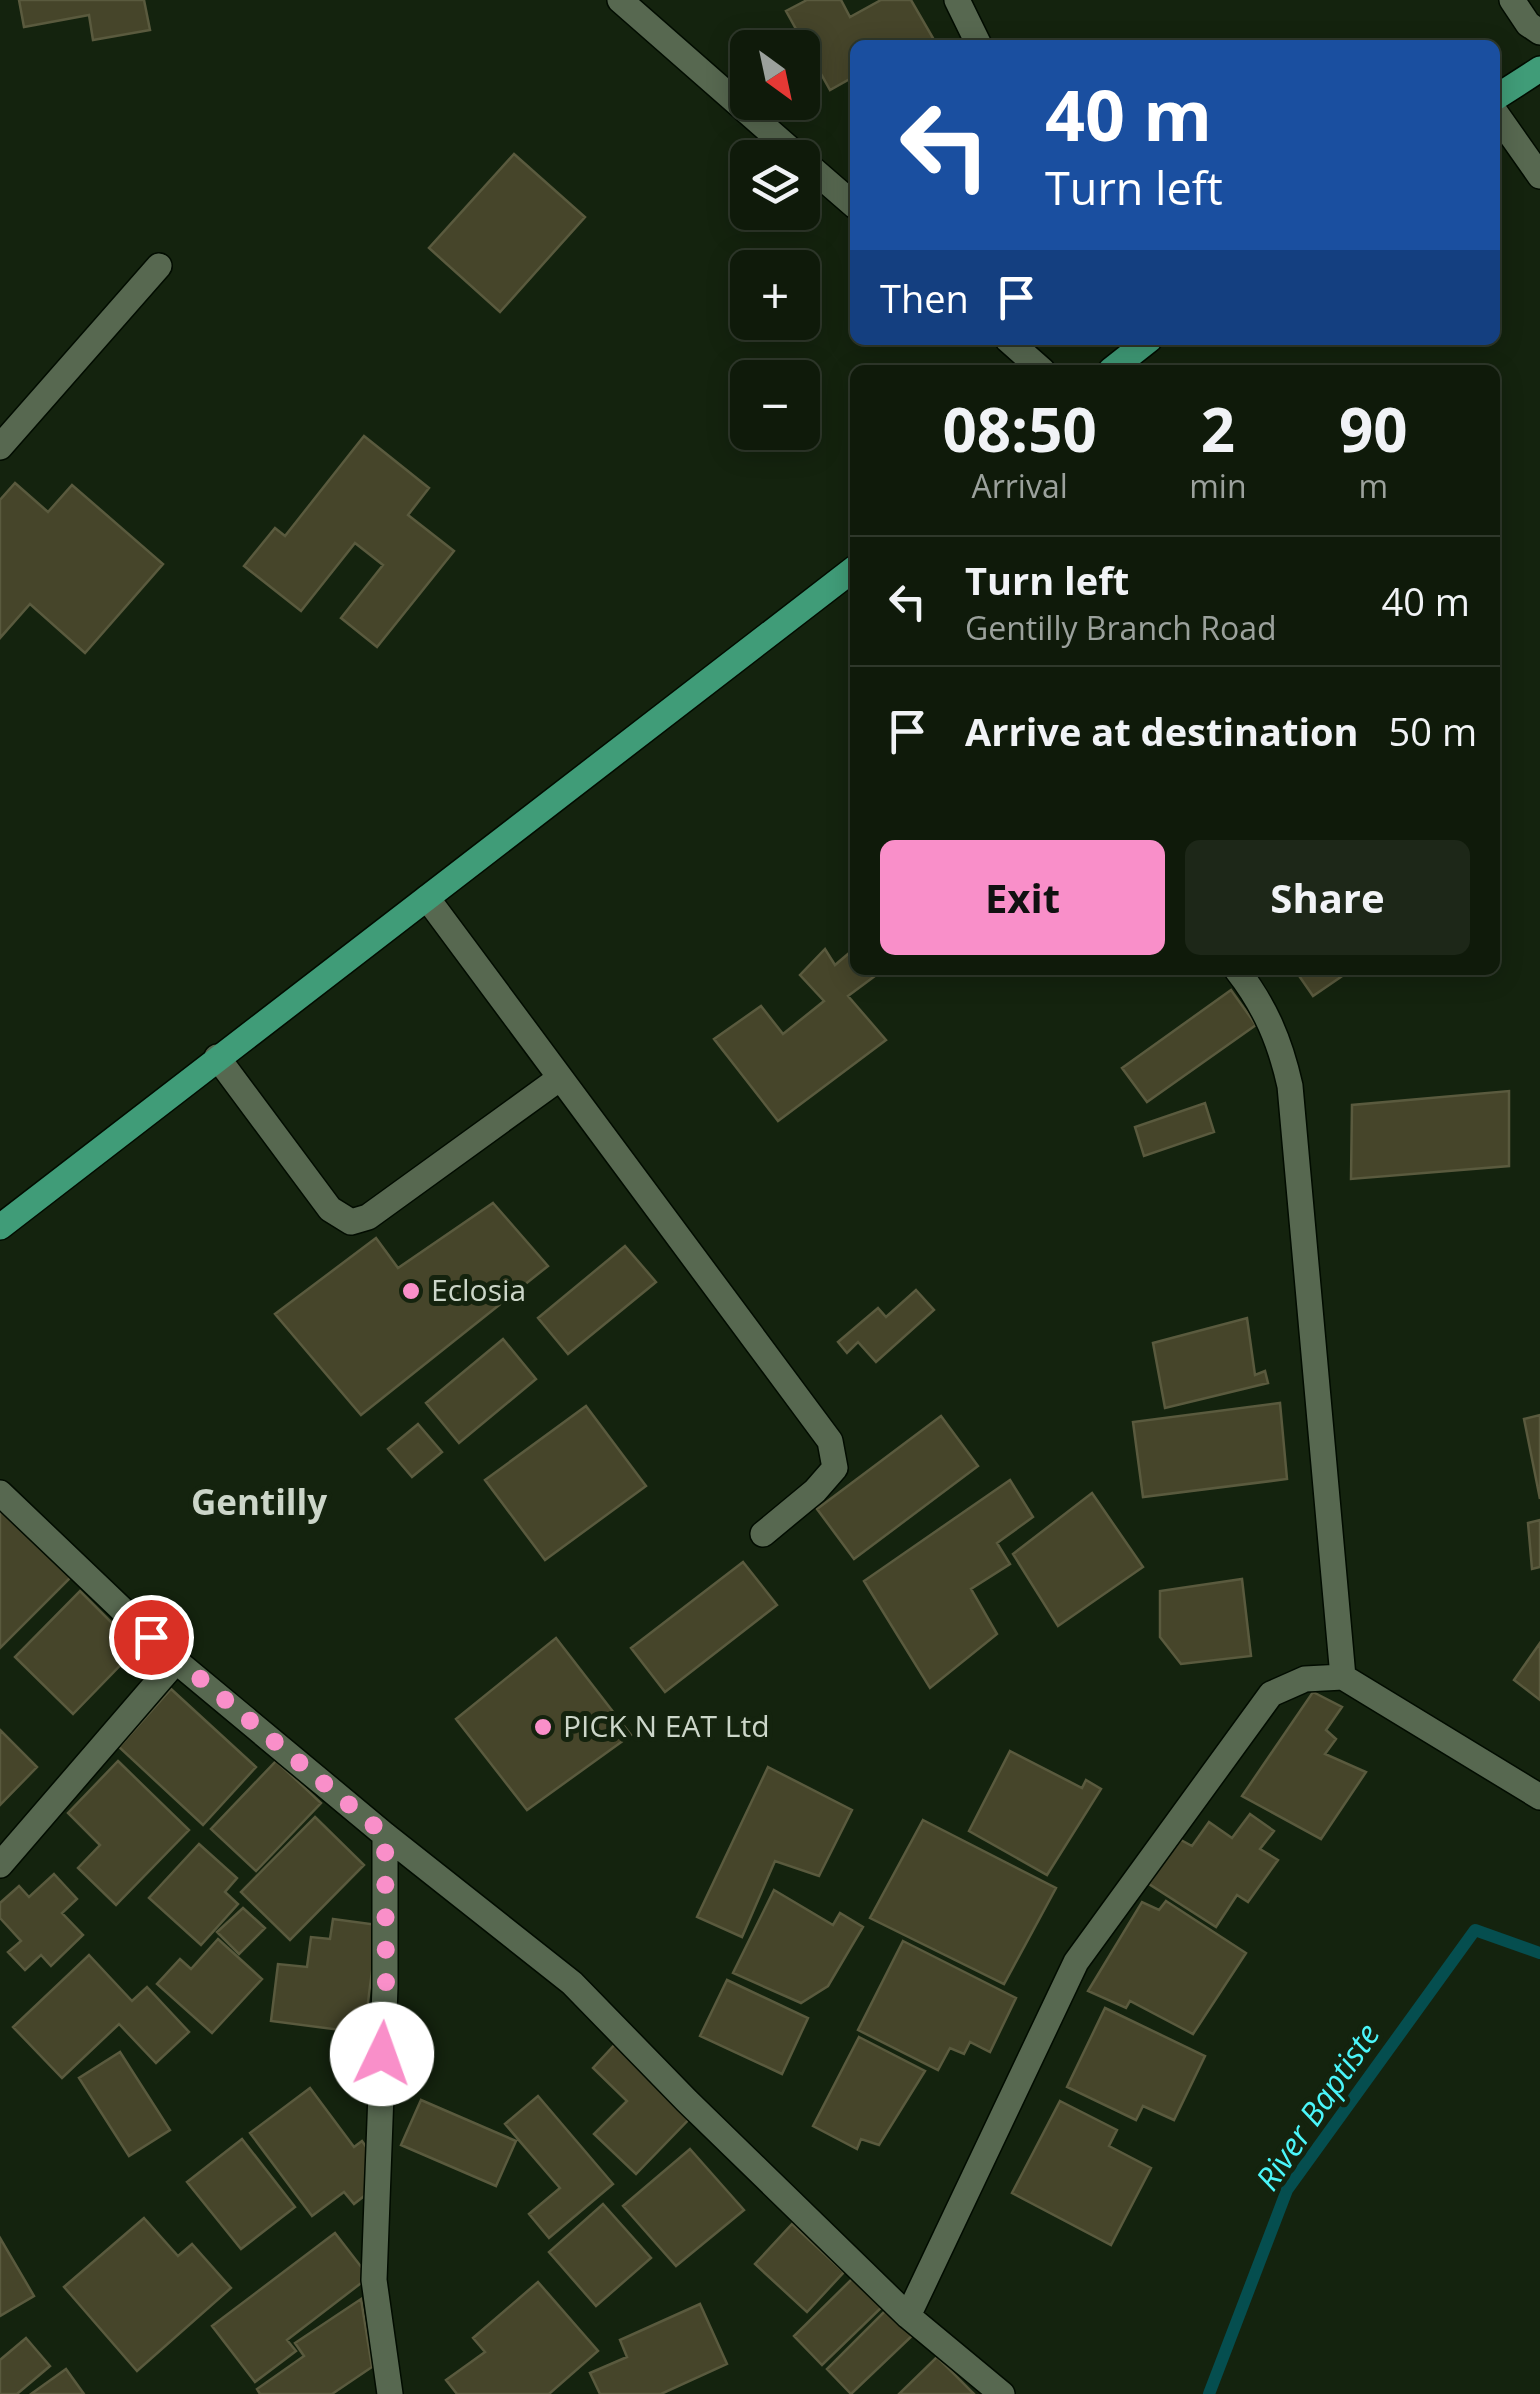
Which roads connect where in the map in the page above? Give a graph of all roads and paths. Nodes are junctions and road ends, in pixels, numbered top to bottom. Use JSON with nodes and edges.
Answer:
{"nodes":[{"id":1,"x":620,"y":0,"type":"edge"},
{"id":2,"x":957,"y":0,"type":"edge"},
{"id":3,"x":1512,"y":0,"type":"edge"},
{"id":4,"x":1540,"y":32,"type":"edge"},
{"id":5,"x":977,"y":40,"type":"edge"},
{"id":6,"x":1540,"y":69,"type":"edge"},
{"id":7,"x":1500,"y":95,"type":"edge"},
{"id":8,"x":1500,"y":119,"type":"edge"},
{"id":9,"x":779,"y":140,"type":"edge"},
{"id":10,"x":820,"y":176,"type":"edge"},
{"id":11,"x":1540,"y":176,"type":"edge"},
{"id":12,"x":850,"y":202,"type":"edge"},
{"id":13,"x":159,"y":266,"type":"dead end"},
{"id":14,"x":1014,"y":345,"type":"edge"},
{"id":15,"x":1143,"y":345,"type":"edge"},
{"id":16,"x":1036,"y":365,"type":"edge"},
{"id":17,"x":1117,"y":365,"type":"edge"},
{"id":18,"x":0,"y":447,"type":"edge"},
{"id":19,"x":850,"y":572,"type":"edge"},
{"id":20,"x":426,"y":898,"type":"junction"},
{"id":21,"x":1241,"y":975,"type":"edge"},
{"id":22,"x":217,"y":1058,"type":"junction"},
{"id":23,"x":560,"y":1078,"type":"junction"},
{"id":24,"x":0,"y":1227,"type":"edge"},
{"id":25,"x":0,"y":1493,"type":"edge"},
{"id":26,"x":763,"y":1534,"type":"dead end"},
{"id":27,"x":176,"y":1661,"type":"junction"},
{"id":28,"x":1344,"y":1677,"type":"junction"},
{"id":29,"x":1540,"y":1797,"type":"edge"},
{"id":30,"x":385,"y":1835,"type":"junction"},
{"id":31,"x":0,"y":1865,"type":"edge"},
{"id":32,"x":908,"y":2316,"type":"junction"},
{"id":33,"x":390,"y":2394,"type":"edge"},
{"id":34,"x":1002,"y":2394,"type":"edge"}],
"edges":[{"from":1,"to":9,"type":"street"},
{"from":2,"to":5,"type":"street"},
{"from":3,"to":4,"type":"street"},
{"from":6,"to":7,"type":"main road"},
{"from":8,"to":11,"type":"street"},
{"from":10,"to":12,"type":"street"},
{"from":13,"to":18,"type":"street"},
{"from":14,"to":16,"type":"street"},
{"from":15,"to":17,"type":"main road"},
{"from":19,"to":20,"type":"main road"},
{"from":20,"to":22,"type":"main road"},
{"from":20,"to":23,"type":"street"},
{"from":21,"to":28,"type":"street"},
{"from":22,"to":23,"type":"street"},
{"from":22,"to":24,"type":"main road"},
{"from":23,"to":26,"type":"street"},
{"from":25,"to":27,"type":"street"},
{"from":27,"to":30,"type":"street"},
{"from":27,"to":31,"type":"street"},
{"from":28,"to":29,"type":"street"},
{"from":28,"to":32,"type":"street"},
{"from":30,"to":32,"type":"street"},
{"from":30,"to":33,"type":"street"},
{"from":32,"to":34,"type":"street"}]}
